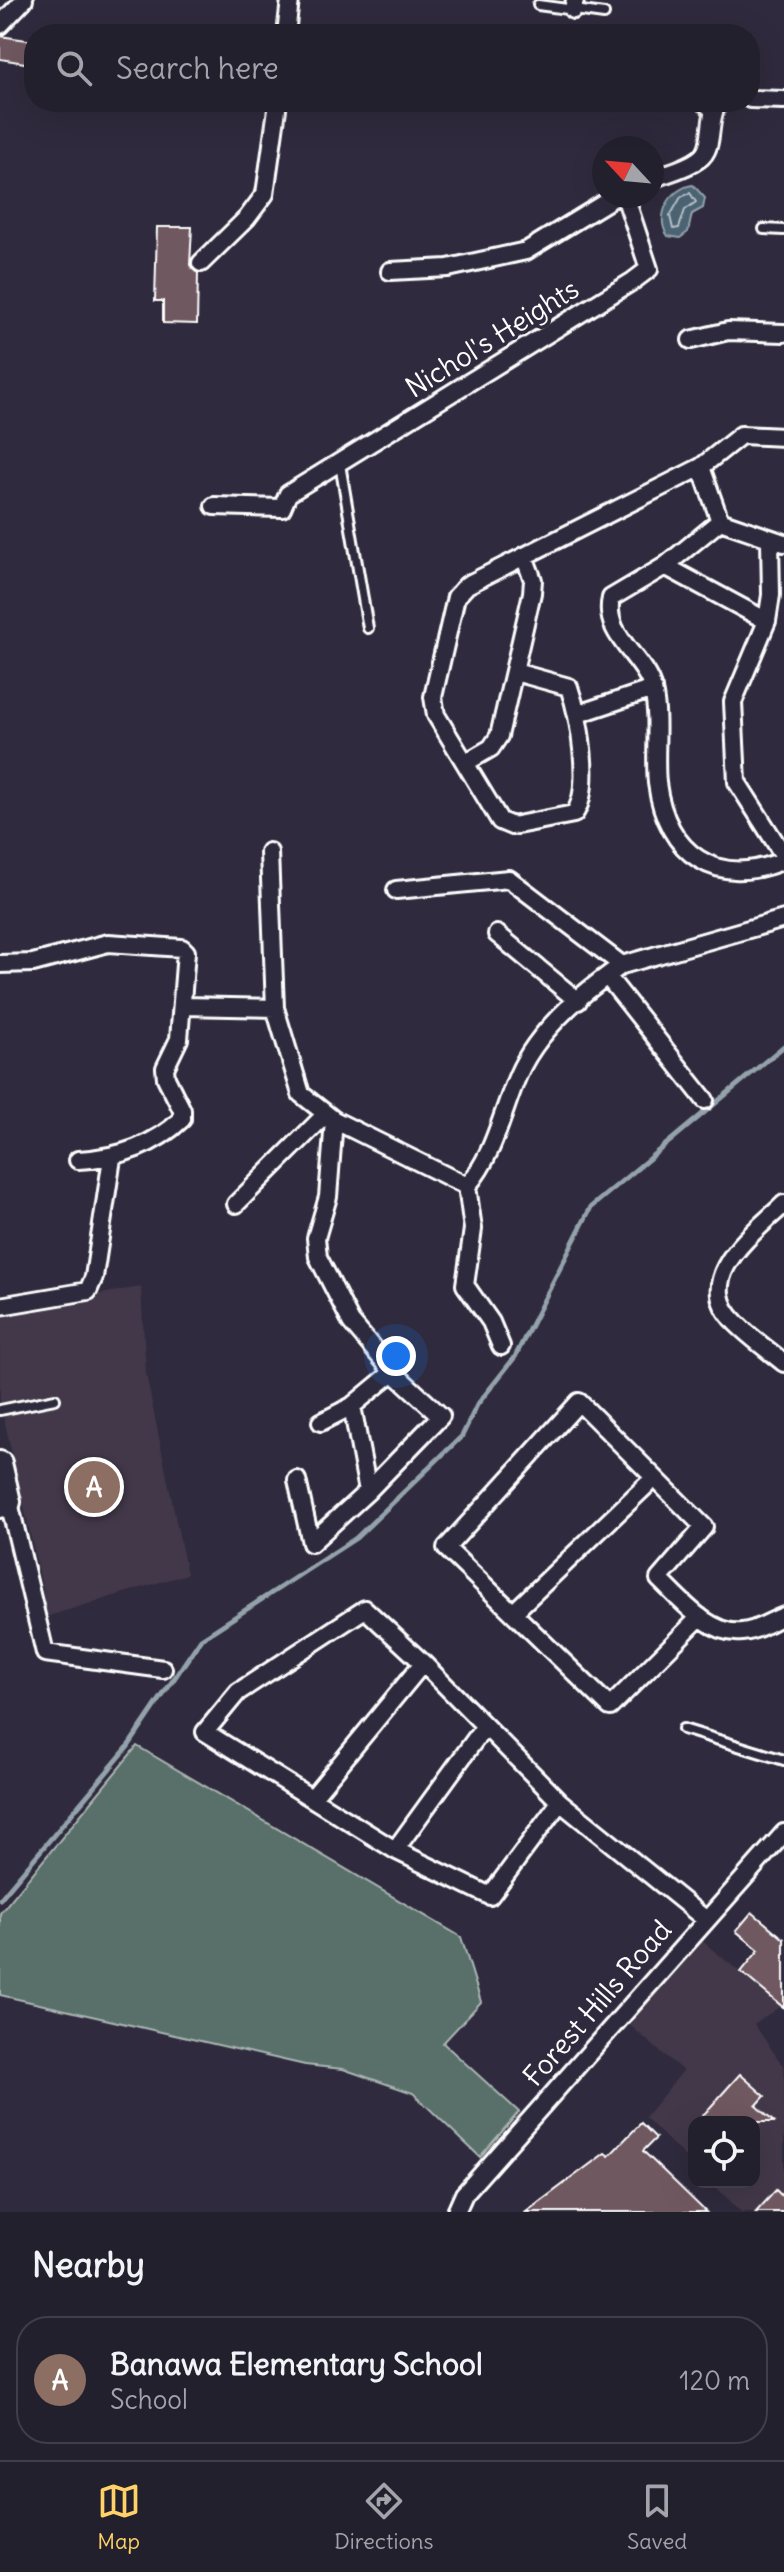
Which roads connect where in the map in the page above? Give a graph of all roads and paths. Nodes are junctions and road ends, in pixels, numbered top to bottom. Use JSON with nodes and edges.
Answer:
{"nodes":[{"id":1,"x":24,"y":0,"type":"edge"},
{"id":2,"x":290,"y":0,"type":"edge"},
{"id":3,"x":538,"y":5,"type":"dead end"},
{"id":4,"x":574,"y":5,"type":"edge"},
{"id":5,"x":604,"y":14,"type":"dead end"},
{"id":6,"x":287,"y":24,"type":"edge"},
{"id":7,"x":0,"y":25,"type":"edge"},
{"id":8,"x":760,"y":99,"type":"edge"},
{"id":9,"x":784,"y":100,"type":"edge"},
{"id":10,"x":277,"y":112,"type":"edge"},
{"id":11,"x":709,"y":112,"type":"edge"},
{"id":12,"x":664,"y":174,"type":"edge"},
{"id":13,"x":596,"y":208,"type":"edge"},
{"id":14,"x":629,"y":208,"type":"edge"},
{"id":15,"x":764,"y":229,"type":"dead end"},
{"id":16,"x":784,"y":230,"type":"edge"},
{"id":17,"x":201,"y":263,"type":"dead end"},
{"id":18,"x":390,"y":271,"type":"dead end"},
{"id":19,"x":784,"y":333,"type":"edge"},
{"id":20,"x":691,"y":340,"type":"dead end"},
{"id":21,"x":784,"y":437,"type":"edge"},
{"id":22,"x":340,"y":464,"type":"junction"},
{"id":23,"x":701,"y":467,"type":"junction"},
{"id":24,"x":214,"y":506,"type":"dead end"},
{"id":25,"x":720,"y":521,"type":"junction"},
{"id":26,"x":777,"y":542,"type":"edge"},
{"id":27,"x":524,"y":556,"type":"junction"},
{"id":28,"x":665,"y":566,"type":"junction"},
{"id":29,"x":767,"y":621,"type":"junction"},
{"id":30,"x":368,"y":628,"type":"dead end"},
{"id":31,"x":515,"y":672,"type":"junction"},
{"id":32,"x":653,"y":689,"type":"junction"},
{"id":33,"x":578,"y":714,"type":"junction"},
{"id":34,"x":465,"y":763,"type":"junction"},
{"id":35,"x":269,"y":852,"type":"dead end"},
{"id":36,"x":784,"y":858,"type":"edge"},
{"id":37,"x":396,"y":890,"type":"dead end"},
{"id":38,"x":784,"y":919,"type":"edge"},
{"id":39,"x":497,"y":934,"type":"dead end"},
{"id":40,"x":0,"y":964,"type":"edge"},
{"id":41,"x":622,"y":965,"type":"junction"},
{"id":42,"x":607,"y":976,"type":"junction"},
{"id":43,"x":578,"y":1001,"type":"junction"},
{"id":44,"x":184,"y":1006,"type":"junction"},
{"id":45,"x":275,"y":1008,"type":"junction"},
{"id":46,"x":705,"y":1100,"type":"dead end"},
{"id":47,"x":330,"y":1117,"type":"junction"},
{"id":48,"x":112,"y":1158,"type":"junction"},
{"id":49,"x":78,"y":1160,"type":"dead end"},
{"id":50,"x":467,"y":1186,"type":"junction"},
{"id":51,"x":236,"y":1204,"type":"dead end"},
{"id":52,"x":784,"y":1204,"type":"edge"},
{"id":53,"x":0,"y":1306,"type":"edge"},
{"id":54,"x":501,"y":1346,"type":"dead end"},
{"id":55,"x":784,"y":1363,"type":"edge"},
{"id":56,"x":393,"y":1372,"type":"junction"},
{"id":57,"x":55,"y":1399,"type":"dead end"},
{"id":58,"x":352,"y":1406,"type":"junction"},
{"id":59,"x":0,"y":1410,"type":"edge"},
{"id":60,"x":321,"y":1422,"type":"dead end"},
{"id":61,"x":0,"y":1463,"type":"edge"},
{"id":62,"x":654,"y":1478,"type":"junction"},
{"id":63,"x":297,"y":1480,"type":"dead end"},
{"id":64,"x":368,"y":1491,"type":"junction"},
{"id":65,"x":5,"y":1504,"type":"edge"},
{"id":66,"x":514,"y":1612,"type":"junction"},
{"id":67,"x":784,"y":1616,"type":"edge"},
{"id":68,"x":700,"y":1617,"type":"junction"},
{"id":69,"x":423,"y":1663,"type":"junction"},
{"id":70,"x":163,"y":1669,"type":"dead end"},
{"id":71,"x":485,"y":1726,"type":"junction"},
{"id":72,"x":683,"y":1729,"type":"dead end"},
{"id":73,"x":784,"y":1760,"type":"edge"},
{"id":74,"x":312,"y":1798,"type":"junction"},
{"id":75,"x":560,"y":1802,"type":"junction"},
{"id":76,"x":784,"y":1833,"type":"edge"},
{"id":77,"x":395,"y":1850,"type":"junction"},
{"id":78,"x":705,"y":1919,"type":"junction"},
{"id":79,"x":456,"y":2212,"type":"edge"}],
"edges":[{"from":1,"to":7,"type":"street"},
{"from":2,"to":6,"type":"street"},
{"from":3,"to":4,"type":"lane"},
{"from":4,"to":5,"type":"lane"},
{"from":8,"to":9,"type":"street"},
{"from":10,"to":17,"type":"street"},
{"from":11,"to":12,"type":"street"},
{"from":13,"to":18,"type":"street"},
{"from":14,"to":22,"type":"street","name":"Nichol's Heights"},
{"from":15,"to":16,"type":"lane"},
{"from":19,"to":20,"type":"street"},
{"from":21,"to":23,"type":"street"},
{"from":22,"to":24,"type":"street","name":"Nichol's Heights"},
{"from":22,"to":30,"type":"lane"},
{"from":23,"to":25,"type":"street"},
{"from":23,"to":27,"type":"street"},
{"from":25,"to":26,"type":"street"},
{"from":25,"to":28,"type":"street"},
{"from":26,"to":29,"type":"street"},
{"from":27,"to":31,"type":"street"},
{"from":27,"to":34,"type":"street"},
{"from":28,"to":29,"type":"street"},
{"from":28,"to":32,"type":"street"},
{"from":29,"to":36,"type":"street"},
{"from":31,"to":33,"type":"street"},
{"from":31,"to":34,"type":"street"},
{"from":32,"to":33,"type":"street"},
{"from":32,"to":36,"type":"street"},
{"from":33,"to":34,"type":"street"},
{"from":35,"to":45,"type":"street"},
{"from":37,"to":41,"type":"street"},
{"from":38,"to":41,"type":"street"},
{"from":39,"to":43,"type":"street"},
{"from":40,"to":44,"type":"street"},
{"from":41,"to":42,"type":"street"},
{"from":42,"to":43,"type":"street"},
{"from":42,"to":46,"type":"street"},
{"from":43,"to":50,"type":"street"},
{"from":44,"to":45,"type":"street"},
{"from":44,"to":48,"type":"street"},
{"from":45,"to":47,"type":"street"},
{"from":47,"to":50,"type":"street"},
{"from":47,"to":51,"type":"street"},
{"from":47,"to":56,"type":"street"},
{"from":48,"to":49,"type":"street"},
{"from":48,"to":53,"type":"street"},
{"from":50,"to":54,"type":"street"},
{"from":52,"to":55,"type":"street"},
{"from":56,"to":58,"type":"street"},
{"from":56,"to":64,"type":"street"},
{"from":57,"to":59,"type":"lane"},
{"from":58,"to":60,"type":"street"},
{"from":58,"to":64,"type":"street"},
{"from":61,"to":65,"type":"street"},
{"from":62,"to":66,"type":"street"},
{"from":62,"to":66,"type":"street"},
{"from":62,"to":68,"type":"street"},
{"from":63,"to":64,"type":"street"},
{"from":65,"to":70,"type":"street"},
{"from":66,"to":68,"type":"street"},
{"from":67,"to":68,"type":"street"},
{"from":69,"to":71,"type":"street"},
{"from":69,"to":74,"type":"street"},
{"from":69,"to":74,"type":"street"},
{"from":71,"to":75,"type":"street"},
{"from":71,"to":77,"type":"street"},
{"from":72,"to":73,"type":"lane"},
{"from":74,"to":77,"type":"street"},
{"from":75,"to":77,"type":"street"},
{"from":75,"to":78,"type":"street"},
{"from":76,"to":78,"type":"street","name":"Forest Hills Road"},
{"from":78,"to":79,"type":"street","name":"Forest Hills Road"}]}
